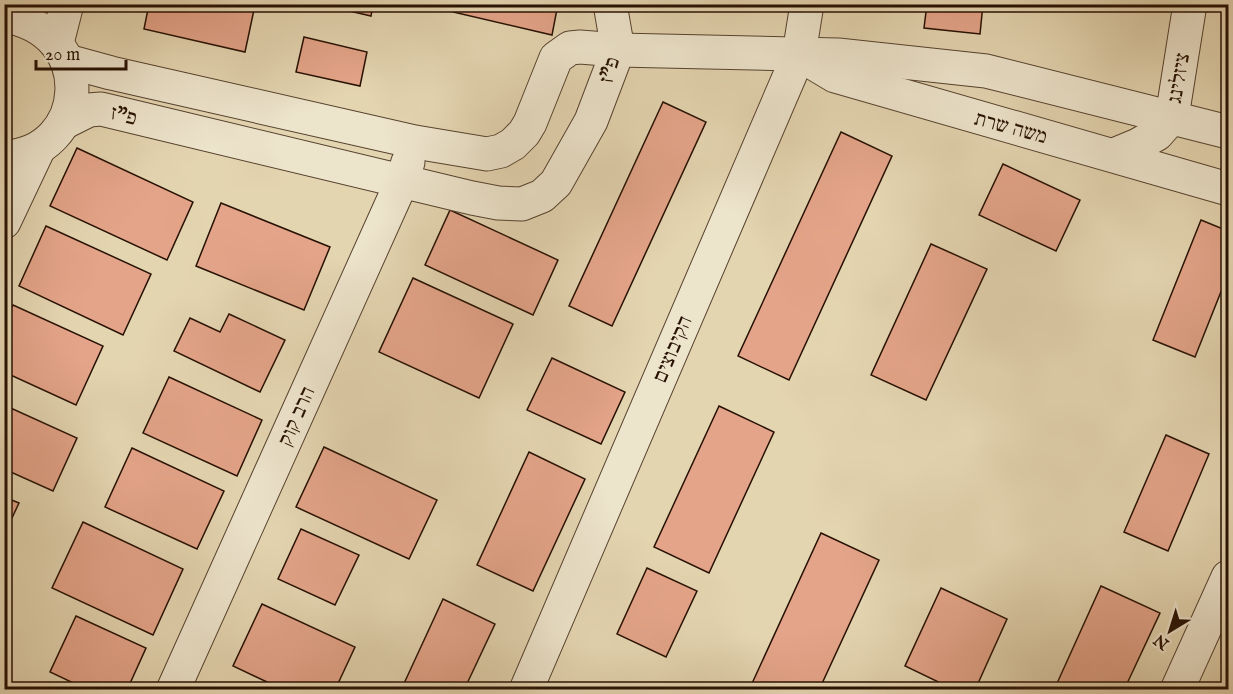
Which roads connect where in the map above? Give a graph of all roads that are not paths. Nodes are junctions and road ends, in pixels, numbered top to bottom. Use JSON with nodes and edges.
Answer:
{"nodes":[{"id":1,"x":67,"y":4,"type":"edge"},
{"id":2,"x":610,"y":4,"type":"edge"},
{"id":3,"x":807,"y":4,"type":"edge"},
{"id":4,"x":1190,"y":4,"type":"edge"},
{"id":5,"x":4,"y":16,"type":"edge"},
{"id":6,"x":618,"y":50,"type":"junction"},
{"id":7,"x":62,"y":52,"type":"junction"},
{"id":8,"x":799,"y":54,"type":"junction"},
{"id":9,"x":1172,"y":117,"type":"junction"},
{"id":10,"x":63,"y":123,"type":"junction"},
{"id":11,"x":1228,"y":132,"type":"edge"},
{"id":12,"x":415,"y":141,"type":"junction"},
{"id":13,"x":39,"y":148,"type":"junction"},
{"id":14,"x":1114,"y":155,"type":"junction"},
{"id":15,"x":4,"y":157,"type":"edge"},
{"id":16,"x":402,"y":181,"type":"junction"},
{"id":17,"x":1228,"y":189,"type":"edge"},
{"id":18,"x":4,"y":222,"type":"edge"},
{"id":19,"x":1228,"y":577,"type":"edge"},
{"id":20,"x":173,"y":690,"type":"edge"},
{"id":21,"x":526,"y":690,"type":"edge"},
{"id":22,"x":1177,"y":690,"type":"edge"}],
"edges":[{"from":1,"to":7,"type":"street"},
{"from":2,"to":6,"type":"street"},
{"from":3,"to":8,"type":"street","name":"הקיבוצים"},
{"from":4,"to":9,"type":"street","name":"ציזלינג"},
{"from":5,"to":7,"type":"street"},
{"from":6,"to":8,"type":"street"},
{"from":6,"to":12,"type":"street","name":"פ\"ז"},
{"from":6,"to":16,"type":"street","name":"פ\"ז"},
{"from":7,"to":10,"type":"street"},
{"from":7,"to":12,"type":"street","name":"פ\"ז"},
{"from":8,"to":9,"type":"street"},
{"from":8,"to":14,"type":"street","name":"משה שרת"},
{"from":8,"to":21,"type":"street","name":"הקיבוצים"},
{"from":9,"to":11,"type":"street"},
{"from":9,"to":14,"type":"street","name":"ציזלינג"},
{"from":10,"to":13,"type":"street"},
{"from":10,"to":16,"type":"street","name":"פ\"ז"},
{"from":12,"to":16,"type":"street","name":"הרב קוק"},
{"from":13,"to":15,"type":"street"},
{"from":13,"to":18,"type":"street"},
{"from":14,"to":17,"type":"street","name":"משה שרת"},
{"from":16,"to":20,"type":"street","name":"הרב קוק"},
{"from":19,"to":22,"type":"street"}]}
